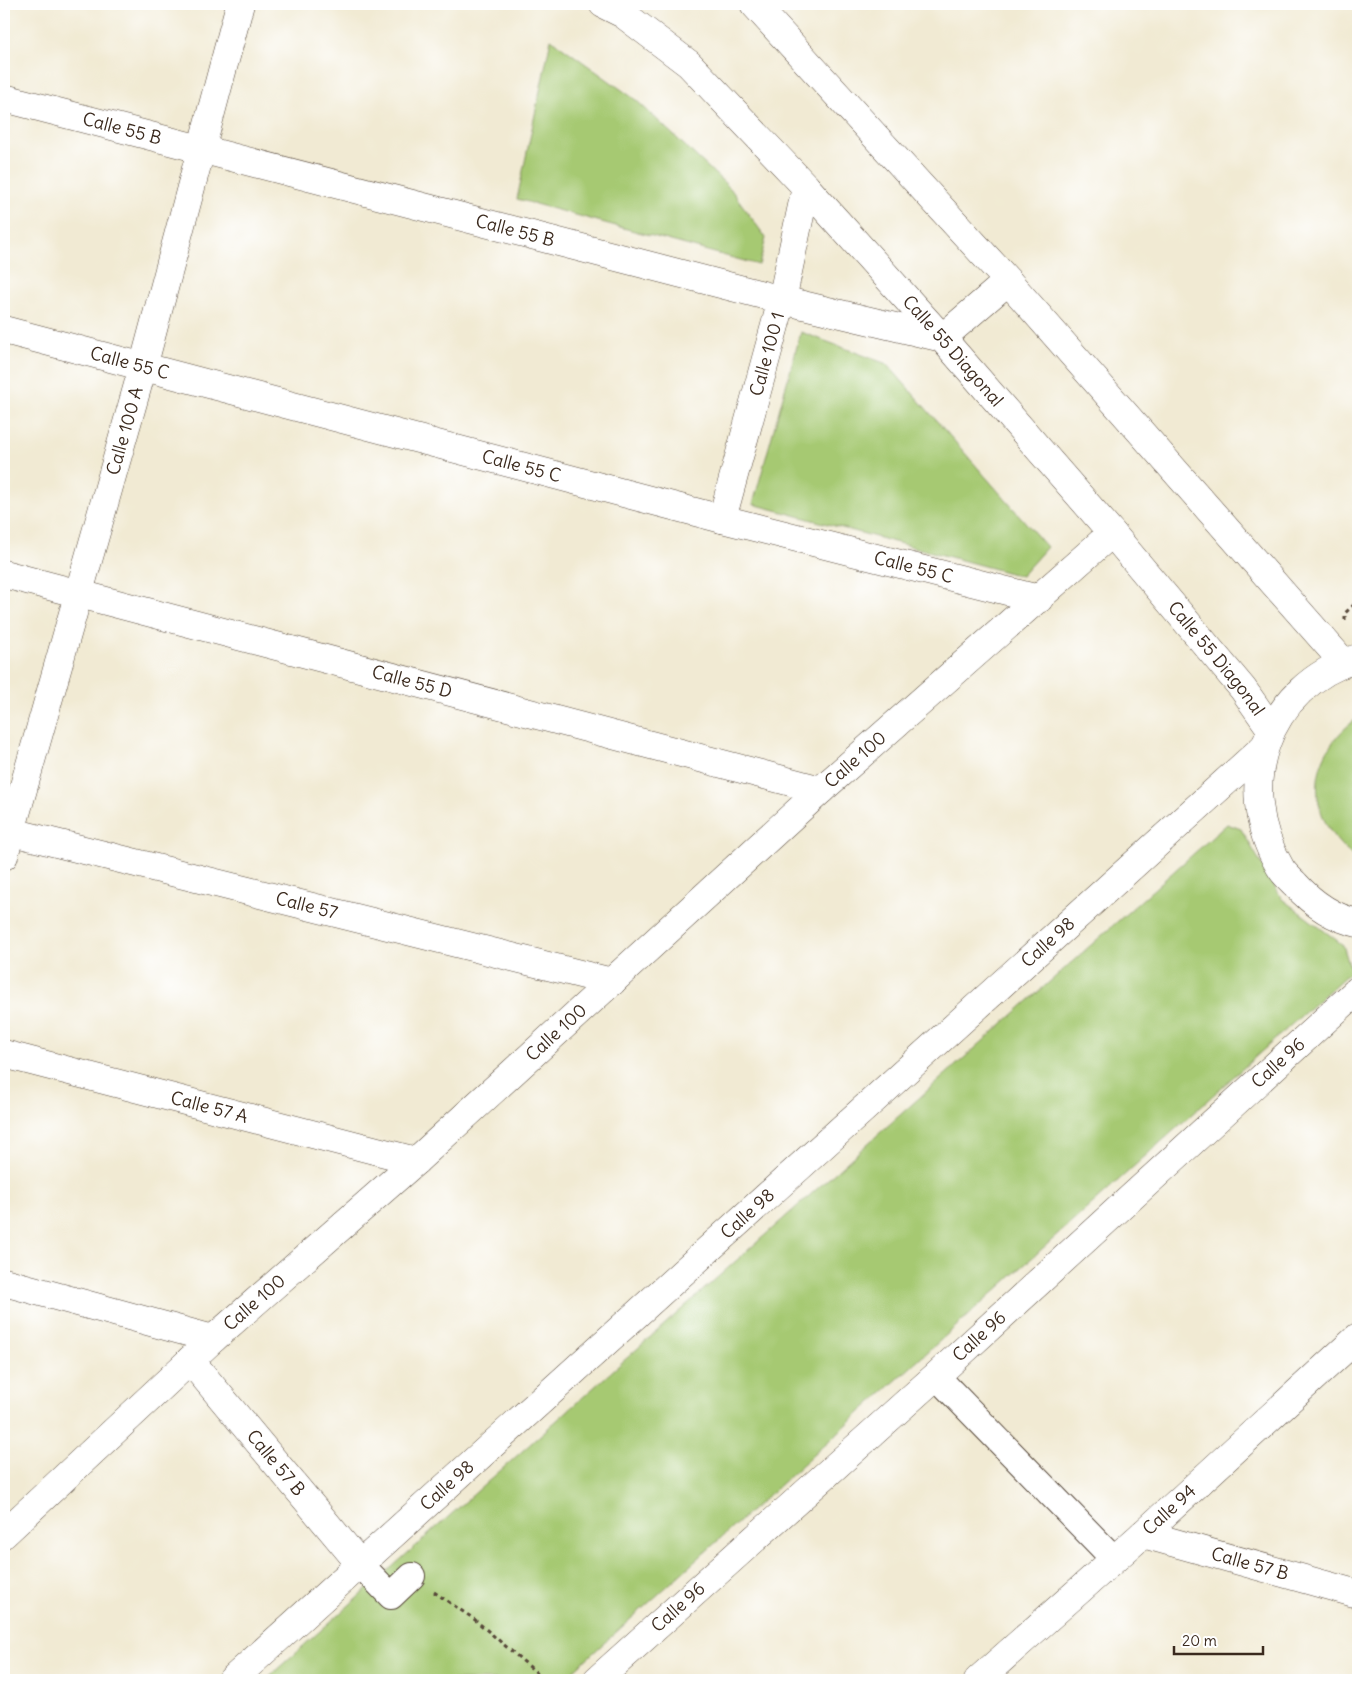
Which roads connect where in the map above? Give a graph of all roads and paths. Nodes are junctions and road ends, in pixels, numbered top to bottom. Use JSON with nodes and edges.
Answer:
{"nodes":[{"id":1,"x":240,"y":4,"type":"edge"},
{"id":2,"x":604,"y":4,"type":"edge"},
{"id":3,"x":754,"y":4,"type":"edge"},
{"id":4,"x":4,"y":98,"type":"edge"},
{"id":5,"x":201,"y":150,"type":"junction"},
{"id":6,"x":806,"y":187,"type":"junction"},
{"id":7,"x":1008,"y":281,"type":"junction"},
{"id":8,"x":782,"y":300,"type":"junction"},
{"id":9,"x":4,"y":330,"type":"edge"},
{"id":10,"x":942,"y":338,"type":"junction"},
{"id":11,"x":143,"y":367,"type":"junction"},
{"id":12,"x":722,"y":519,"type":"junction"},
{"id":13,"x":1112,"y":533,"type":"junction"},
{"id":14,"x":4,"y":574,"type":"edge"},
{"id":15,"x":78,"y":594,"type":"junction"},
{"id":16,"x":1039,"y":599,"type":"junction"},
{"id":17,"x":1351,"y":661,"type":"edge"},
{"id":18,"x":1268,"y":738,"type":"junction"},
{"id":19,"x":821,"y":790,"type":"junction"},
{"id":20,"x":6,"y":839,"type":"edge"},
{"id":21,"x":1358,"y":923,"type":"edge"},
{"id":22,"x":612,"y":982,"type":"junction"},
{"id":23,"x":1358,"y":990,"type":"edge"},
{"id":24,"x":4,"y":1054,"type":"edge"},
{"id":25,"x":416,"y":1161,"type":"junction"},
{"id":26,"x":4,"y":1282,"type":"edge"},
{"id":27,"x":1358,"y":1337,"type":"edge"},
{"id":28,"x":213,"y":1338,"type":"junction"},
{"id":29,"x":190,"y":1360,"type":"junction"},
{"id":30,"x":1346,"y":1363,"type":"edge"},
{"id":31,"x":936,"y":1376,"type":"junction"},
{"id":32,"x":7,"y":1528,"type":"edge"},
{"id":33,"x":1143,"y":1534,"type":"junction"},
{"id":34,"x":1114,"y":1559,"type":"junction"},
{"id":35,"x":361,"y":1565,"type":"junction"},
{"id":36,"x":412,"y":1576,"type":"joint"},
{"id":37,"x":1358,"y":1594,"type":"edge"},
{"id":38,"x":604,"y":1678,"type":"edge"},
{"id":39,"x":232,"y":1680,"type":"edge"},
{"id":40,"x":545,"y":1680,"type":"edge"},
{"id":41,"x":978,"y":1680,"type":"edge"}],
"edges":[{"from":1,"to":5,"type":"street","name":"Calle 100 A"},
{"from":2,"to":6,"type":"street","name":"Calle 55 Diagonal"},
{"from":3,"to":7,"type":"street"},
{"from":4,"to":5,"type":"street","name":"Calle 55 B"},
{"from":5,"to":8,"type":"street","name":"Calle 55 B"},
{"from":5,"to":11,"type":"street","name":"Calle 100 A"},
{"from":6,"to":8,"type":"street","name":"Calle 100 1"},
{"from":6,"to":10,"type":"street","name":"Calle 55 Diagonal"},
{"from":7,"to":10,"type":"street"},
{"from":7,"to":17,"type":"street"},
{"from":8,"to":10,"type":"street","name":"Calle 55 B"},
{"from":8,"to":12,"type":"street","name":"Calle 100 1"},
{"from":9,"to":11,"type":"street","name":"Calle 55 C"},
{"from":10,"to":13,"type":"street","name":"Calle 55 Diagonal"},
{"from":11,"to":12,"type":"street","name":"Calle 55 C"},
{"from":11,"to":15,"type":"street","name":"Calle 100 A"},
{"from":12,"to":16,"type":"street","name":"Calle 55 C"},
{"from":13,"to":16,"type":"street","name":"Calle 100"},
{"from":13,"to":18,"type":"street","name":"Calle 55 Diagonal"},
{"from":14,"to":15,"type":"street","name":"Calle 55 D"},
{"from":15,"to":19,"type":"street","name":"Calle 55 D"},
{"from":15,"to":20,"type":"street","name":"Calle 100 A"},
{"from":16,"to":19,"type":"street","name":"Calle 100"},
{"from":17,"to":18,"type":"street"},
{"from":18,"to":21,"type":"street"},
{"from":18,"to":35,"type":"street","name":"Calle 98"},
{"from":19,"to":22,"type":"street","name":"Calle 100"},
{"from":20,"to":22,"type":"street","name":"Calle 57"},
{"from":22,"to":25,"type":"street","name":"Calle 100"},
{"from":23,"to":31,"type":"street","name":"Calle 96"},
{"from":24,"to":25,"type":"street","name":"Calle 57 A"},
{"from":25,"to":28,"type":"street","name":"Calle 100"},
{"from":26,"to":28,"type":"street"},
{"from":27,"to":30,"type":"street","name":"Calle 94"},
{"from":28,"to":29,"type":"street","name":"Calle 100"},
{"from":29,"to":32,"type":"street","name":"Calle 100"},
{"from":29,"to":35,"type":"street","name":"Calle 57 B"},
{"from":30,"to":33,"type":"street","name":"Calle 94"},
{"from":31,"to":34,"type":"street"},
{"from":31,"to":38,"type":"street","name":"Calle 96"},
{"from":33,"to":34,"type":"street","name":"Calle 94"},
{"from":33,"to":37,"type":"street","name":"Calle 57 B"},
{"from":34,"to":41,"type":"street","name":"Calle 94"},
{"from":35,"to":36,"type":"street"},
{"from":35,"to":39,"type":"street","name":"Calle 98"},
{"from":36,"to":40,"type":"path"}]}
